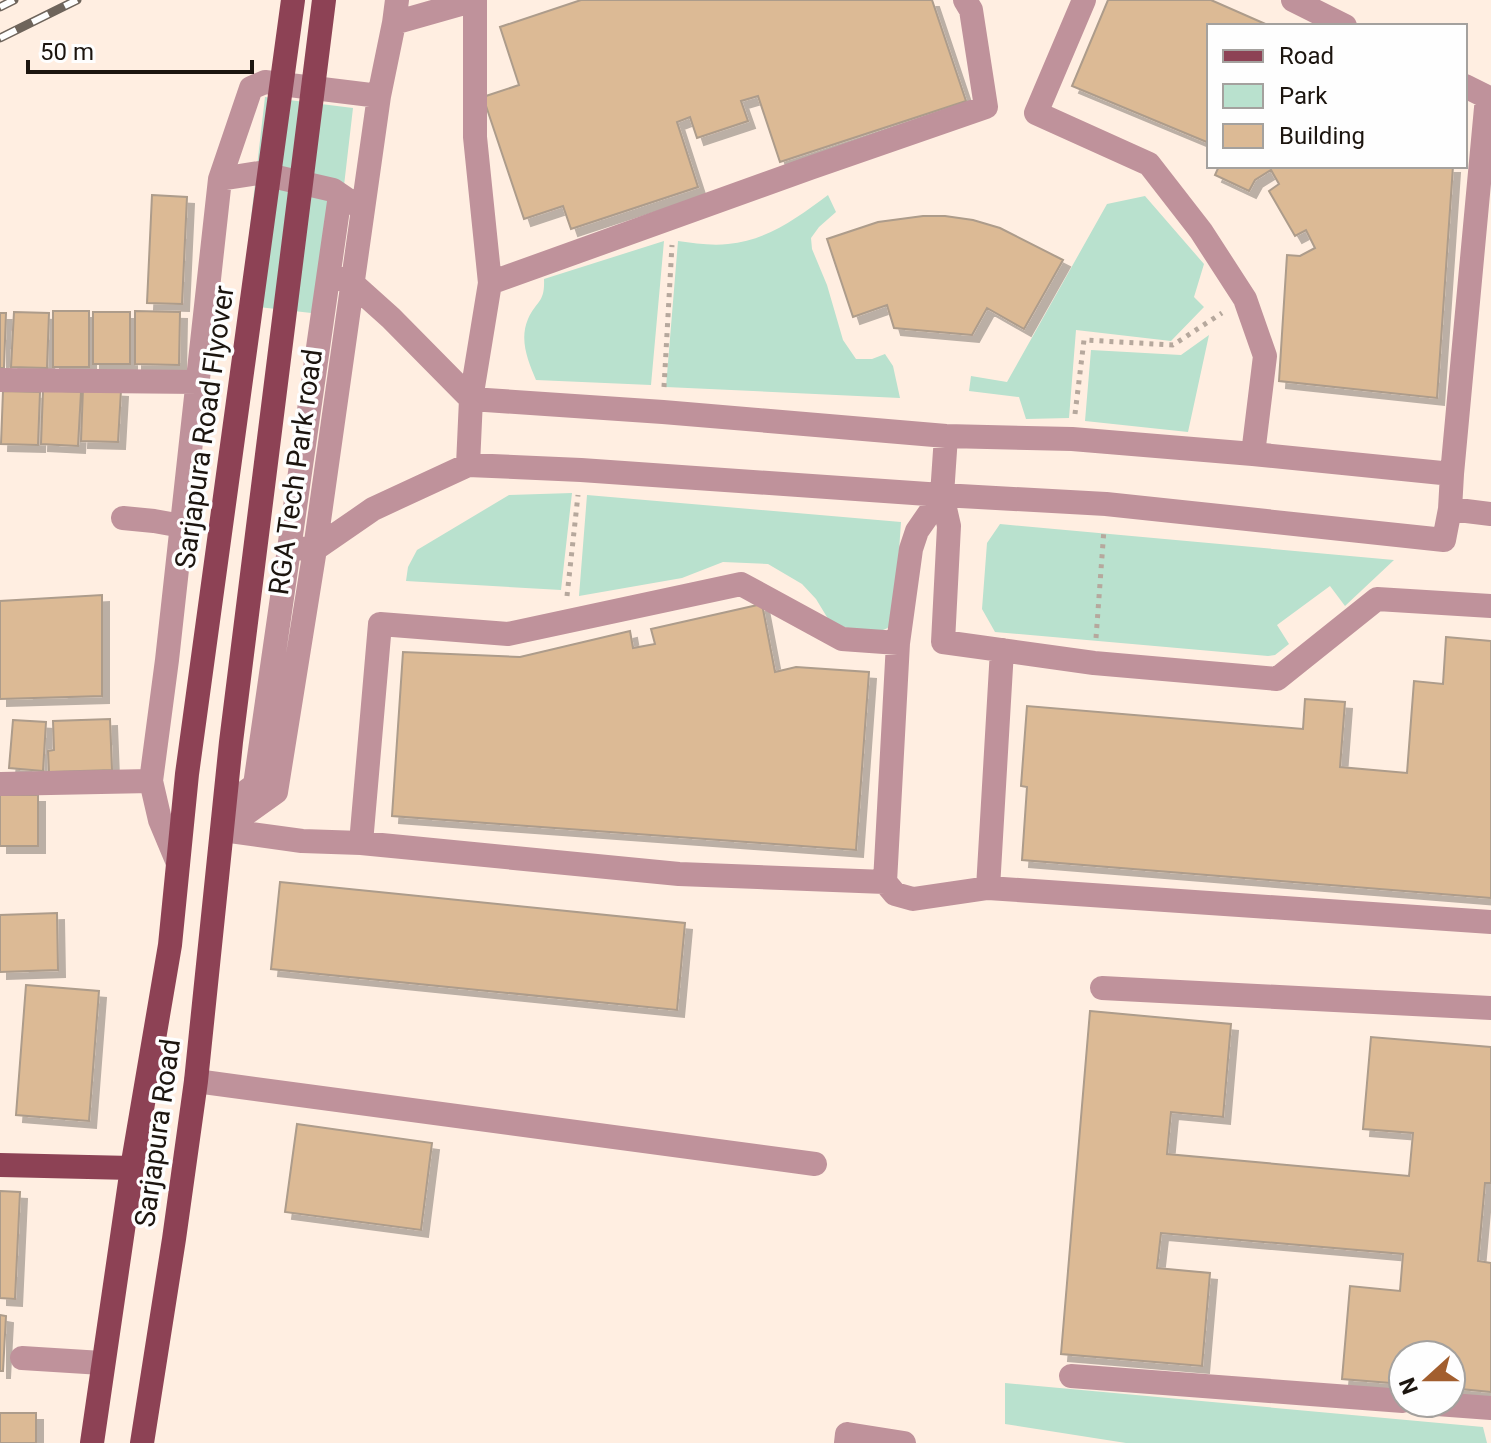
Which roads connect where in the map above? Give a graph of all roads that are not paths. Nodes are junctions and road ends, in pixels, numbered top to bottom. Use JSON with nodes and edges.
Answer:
{"nodes":[{"id":1,"x":293,"y":0,"type":"edge"},
{"id":2,"x":324,"y":0,"type":"edge"},
{"id":3,"x":475,"y":0,"type":"edge"},
{"id":4,"x":965,"y":0,"type":"edge"},
{"id":5,"x":1084,"y":0,"type":"edge"},
{"id":6,"x":1293,"y":0,"type":"edge"},
{"id":7,"x":396,"y":11,"type":"edge"},
{"id":8,"x":1341,"y":24,"type":"edge"},
{"id":9,"x":1467,"y":87,"type":"edge"},
{"id":10,"x":379,"y":96,"type":"junction"},
{"id":11,"x":220,"y":179,"type":"junction"},
{"id":12,"x":340,"y":195,"type":"junction"},
{"id":13,"x":363,"y":213,"type":"junction"},
{"id":14,"x":341,"y":278,"type":"junction"},
{"id":15,"x":490,"y":283,"type":"junction"},
{"id":16,"x":0,"y":380,"type":"edge"},
{"id":17,"x":198,"y":382,"type":"junction"},
{"id":18,"x":471,"y":399,"type":"junction"},
{"id":19,"x":946,"y":436,"type":"junction"},
{"id":20,"x":1253,"y":454,"type":"junction"},
{"id":21,"x":468,"y":465,"type":"junction"},
{"id":22,"x":1452,"y":474,"type":"junction"},
{"id":23,"x":942,"y":495,"type":"junction"},
{"id":24,"x":1450,"y":509,"type":"junction"},
{"id":25,"x":1491,"y":514,"type":"edge"},
{"id":26,"x":123,"y":518,"type":"dead end"},
{"id":27,"x":182,"y":526,"type":"junction"},
{"id":28,"x":290,"y":548,"type":"junction"},
{"id":29,"x":315,"y":549,"type":"junction"},
{"id":30,"x":1491,"y":606,"type":"edge"},
{"id":31,"x":898,"y":643,"type":"junction"},
{"id":32,"x":1002,"y":650,"type":"junction"},
{"id":33,"x":151,"y":781,"type":"junction"},
{"id":34,"x":0,"y":784,"type":"edge"},
{"id":35,"x":224,"y":819,"type":"junction"},
{"id":36,"x":361,"y":843,"type":"junction"},
{"id":37,"x":178,"y":863,"type":"junction"},
{"id":38,"x":885,"y":882,"type":"junction"},
{"id":39,"x":988,"y":888,"type":"junction"},
{"id":40,"x":1491,"y":922,"type":"edge"},
{"id":41,"x":1102,"y":988,"type":"dead end"},
{"id":42,"x":1491,"y":1008,"type":"edge"},
{"id":43,"x":196,"y":1081,"type":"junction"},
{"id":44,"x":815,"y":1164,"type":"dead end"},
{"id":45,"x":0,"y":1165,"type":"edge"},
{"id":46,"x":132,"y":1168,"type":"junction"},
{"id":47,"x":22,"y":1358,"type":"dead end"},
{"id":48,"x":102,"y":1363,"type":"junction"},
{"id":49,"x":1071,"y":1376,"type":"dead end"},
{"id":50,"x":1387,"y":1400,"type":"edge"},
{"id":51,"x":1467,"y":1406,"type":"edge"},
{"id":52,"x":1491,"y":1408,"type":"edge"},
{"id":53,"x":92,"y":1443,"type":"edge"},
{"id":54,"x":142,"y":1443,"type":"edge"},
{"id":55,"x":846,"y":1443,"type":"edge"},
{"id":56,"x":904,"y":1443,"type":"edge"}],
"edges":[{"from":1,"to":37,"type":"main road","name":"Sarjapura Road Flyover"},
{"from":2,"to":35,"type":"main road"},
{"from":3,"to":7,"type":"street"},
{"from":3,"to":15,"type":"street"},
{"from":4,"to":15,"type":"street"},
{"from":5,"to":20,"type":"street"},
{"from":6,"to":8,"type":"street"},
{"from":7,"to":10,"type":"street","name":"RGA Tech Park road"},
{"from":9,"to":22,"type":"street"},
{"from":10,"to":11,"type":"street"},
{"from":10,"to":13,"type":"street","name":"RGA Tech Park road"},
{"from":11,"to":12,"type":"street"},
{"from":11,"to":17,"type":"street"},
{"from":12,"to":13,"type":"street"},
{"from":12,"to":14,"type":"street"},
{"from":13,"to":14,"type":"street","name":"RGA Tech Park road"},
{"from":14,"to":18,"type":"street"},
{"from":14,"to":28,"type":"street"},
{"from":14,"to":29,"type":"street","name":"RGA Tech Park road"},
{"from":15,"to":18,"type":"street"},
{"from":16,"to":17,"type":"street"},
{"from":17,"to":27,"type":"street"},
{"from":18,"to":19,"type":"street"},
{"from":18,"to":21,"type":"street"},
{"from":19,"to":20,"type":"street"},
{"from":19,"to":23,"type":"street"},
{"from":20,"to":22,"type":"street"},
{"from":21,"to":23,"type":"street"},
{"from":21,"to":29,"type":"street"},
{"from":22,"to":24,"type":"street"},
{"from":23,"to":24,"type":"street"},
{"from":23,"to":31,"type":"street"},
{"from":23,"to":32,"type":"street"},
{"from":24,"to":25,"type":"street"},
{"from":26,"to":27,"type":"street"},
{"from":27,"to":33,"type":"street"},
{"from":28,"to":29,"type":"street"},
{"from":28,"to":35,"type":"street"},
{"from":29,"to":35,"type":"street","name":"RGA Tech Park road"},
{"from":30,"to":32,"type":"street"},
{"from":31,"to":36,"type":"street"},
{"from":31,"to":38,"type":"street"},
{"from":32,"to":39,"type":"street"},
{"from":33,"to":34,"type":"street"},
{"from":33,"to":37,"type":"street"},
{"from":35,"to":36,"type":"street"},
{"from":35,"to":43,"type":"main road","name":"Sarjapura Road"},
{"from":36,"to":38,"type":"street"},
{"from":37,"to":46,"type":"main road","name":"Sarjapura Road"},
{"from":38,"to":39,"type":"street"},
{"from":39,"to":40,"type":"street"},
{"from":41,"to":42,"type":"street"},
{"from":43,"to":44,"type":"street"},
{"from":43,"to":54,"type":"main road","name":"Sarjapura Road"},
{"from":45,"to":46,"type":"main road"},
{"from":46,"to":48,"type":"main road","name":"Sarjapura Road"},
{"from":47,"to":48,"type":"street"},
{"from":48,"to":53,"type":"main road","name":"Sarjapura Road"},
{"from":49,"to":50,"type":"street"},
{"from":51,"to":52,"type":"street"},
{"from":55,"to":56,"type":"street"}]}
